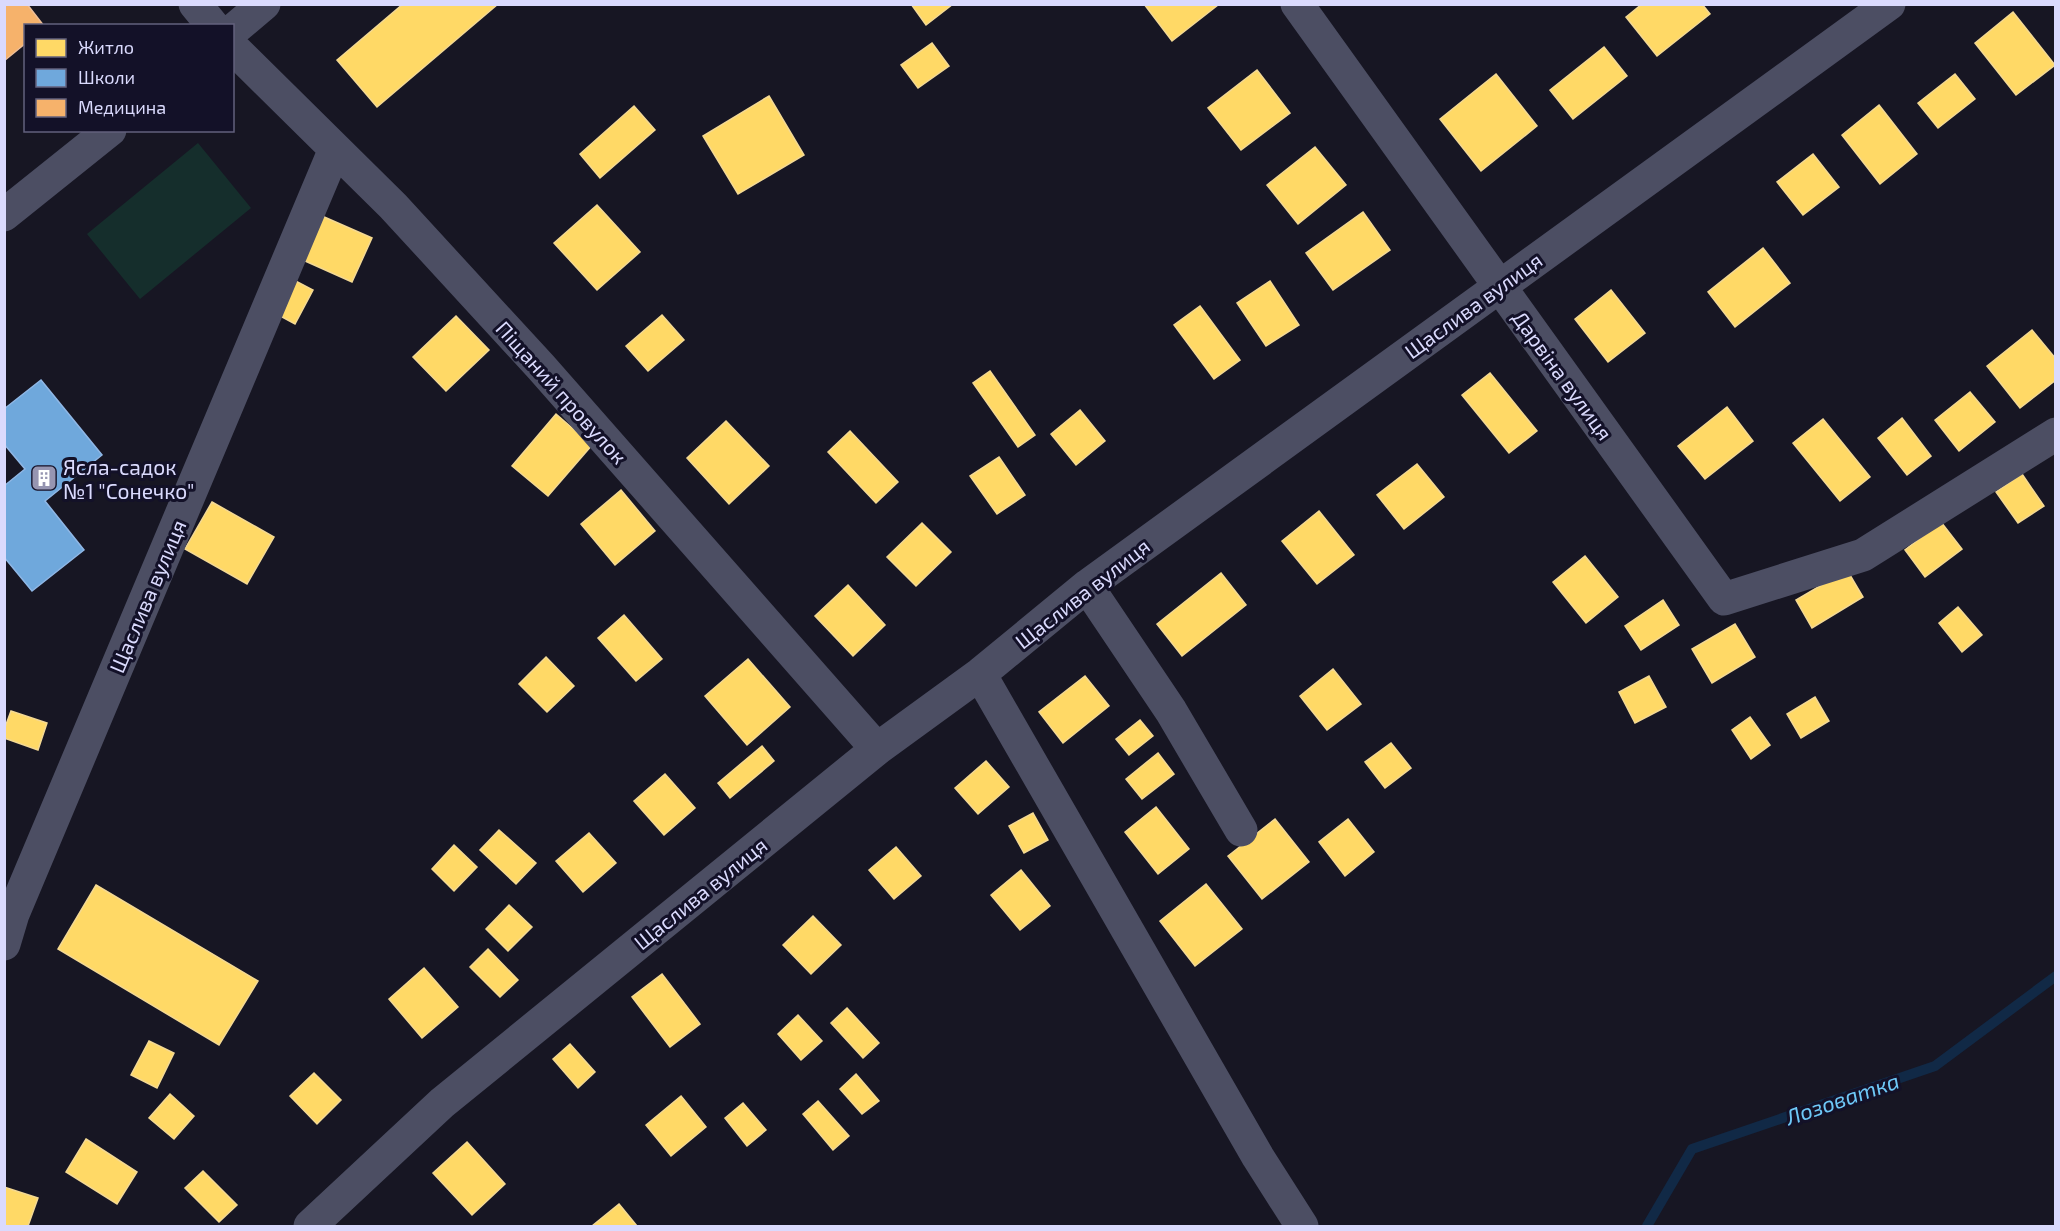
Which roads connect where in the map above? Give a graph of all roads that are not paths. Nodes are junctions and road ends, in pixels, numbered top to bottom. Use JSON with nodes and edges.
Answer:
{"nodes":[{"id":1,"x":195,"y":4,"type":"edge"},
{"id":2,"x":264,"y":4,"type":"edge"},
{"id":3,"x":1297,"y":4,"type":"edge"},
{"id":4,"x":1889,"y":4,"type":"edge"},
{"id":5,"x":211,"y":24,"type":"edge"},
{"id":6,"x":234,"y":29,"type":"edge"},
{"id":7,"x":234,"y":49,"type":"edge"},
{"id":8,"x":108,"y":132,"type":"edge"},
{"id":9,"x":335,"y":149,"type":"junction"},
{"id":10,"x":4,"y":215,"type":"edge"},
{"id":11,"x":1499,"y":286,"type":"junction"},
{"id":12,"x":2055,"y":434,"type":"edge"},
{"id":13,"x":1087,"y":586,"type":"junction"},
{"id":14,"x":980,"y":674,"type":"junction"},
{"id":15,"x":877,"y":749,"type":"junction"},
{"id":16,"x":1241,"y":830,"type":"dead end"},
{"id":17,"x":4,"y":944,"type":"edge"},
{"id":18,"x":310,"y":1227,"type":"edge"},
{"id":19,"x":1302,"y":1227,"type":"edge"}],
"edges":[{"from":1,"to":5,"type":"street"},
{"from":2,"to":6,"type":"street"},
{"from":3,"to":11,"type":"street","name":"Дарвіна вулиця"},
{"from":4,"to":11,"type":"street","name":"Щаслива вулиця"},
{"from":7,"to":9,"type":"street","name":"Піщаний провулок"},
{"from":8,"to":10,"type":"street"},
{"from":9,"to":15,"type":"street","name":"Піщаний провулок"},
{"from":9,"to":17,"type":"street","name":"Щаслива вулиця"},
{"from":11,"to":12,"type":"street","name":"Дарвіна вулиця"},
{"from":11,"to":13,"type":"street","name":"Щаслива вулиця"},
{"from":13,"to":14,"type":"street","name":"Щаслива вулиця"},
{"from":13,"to":16,"type":"street"},
{"from":14,"to":15,"type":"street","name":"Щаслива вулиця"},
{"from":14,"to":19,"type":"street"},
{"from":15,"to":18,"type":"street","name":"Щаслива вулиця"}]}
